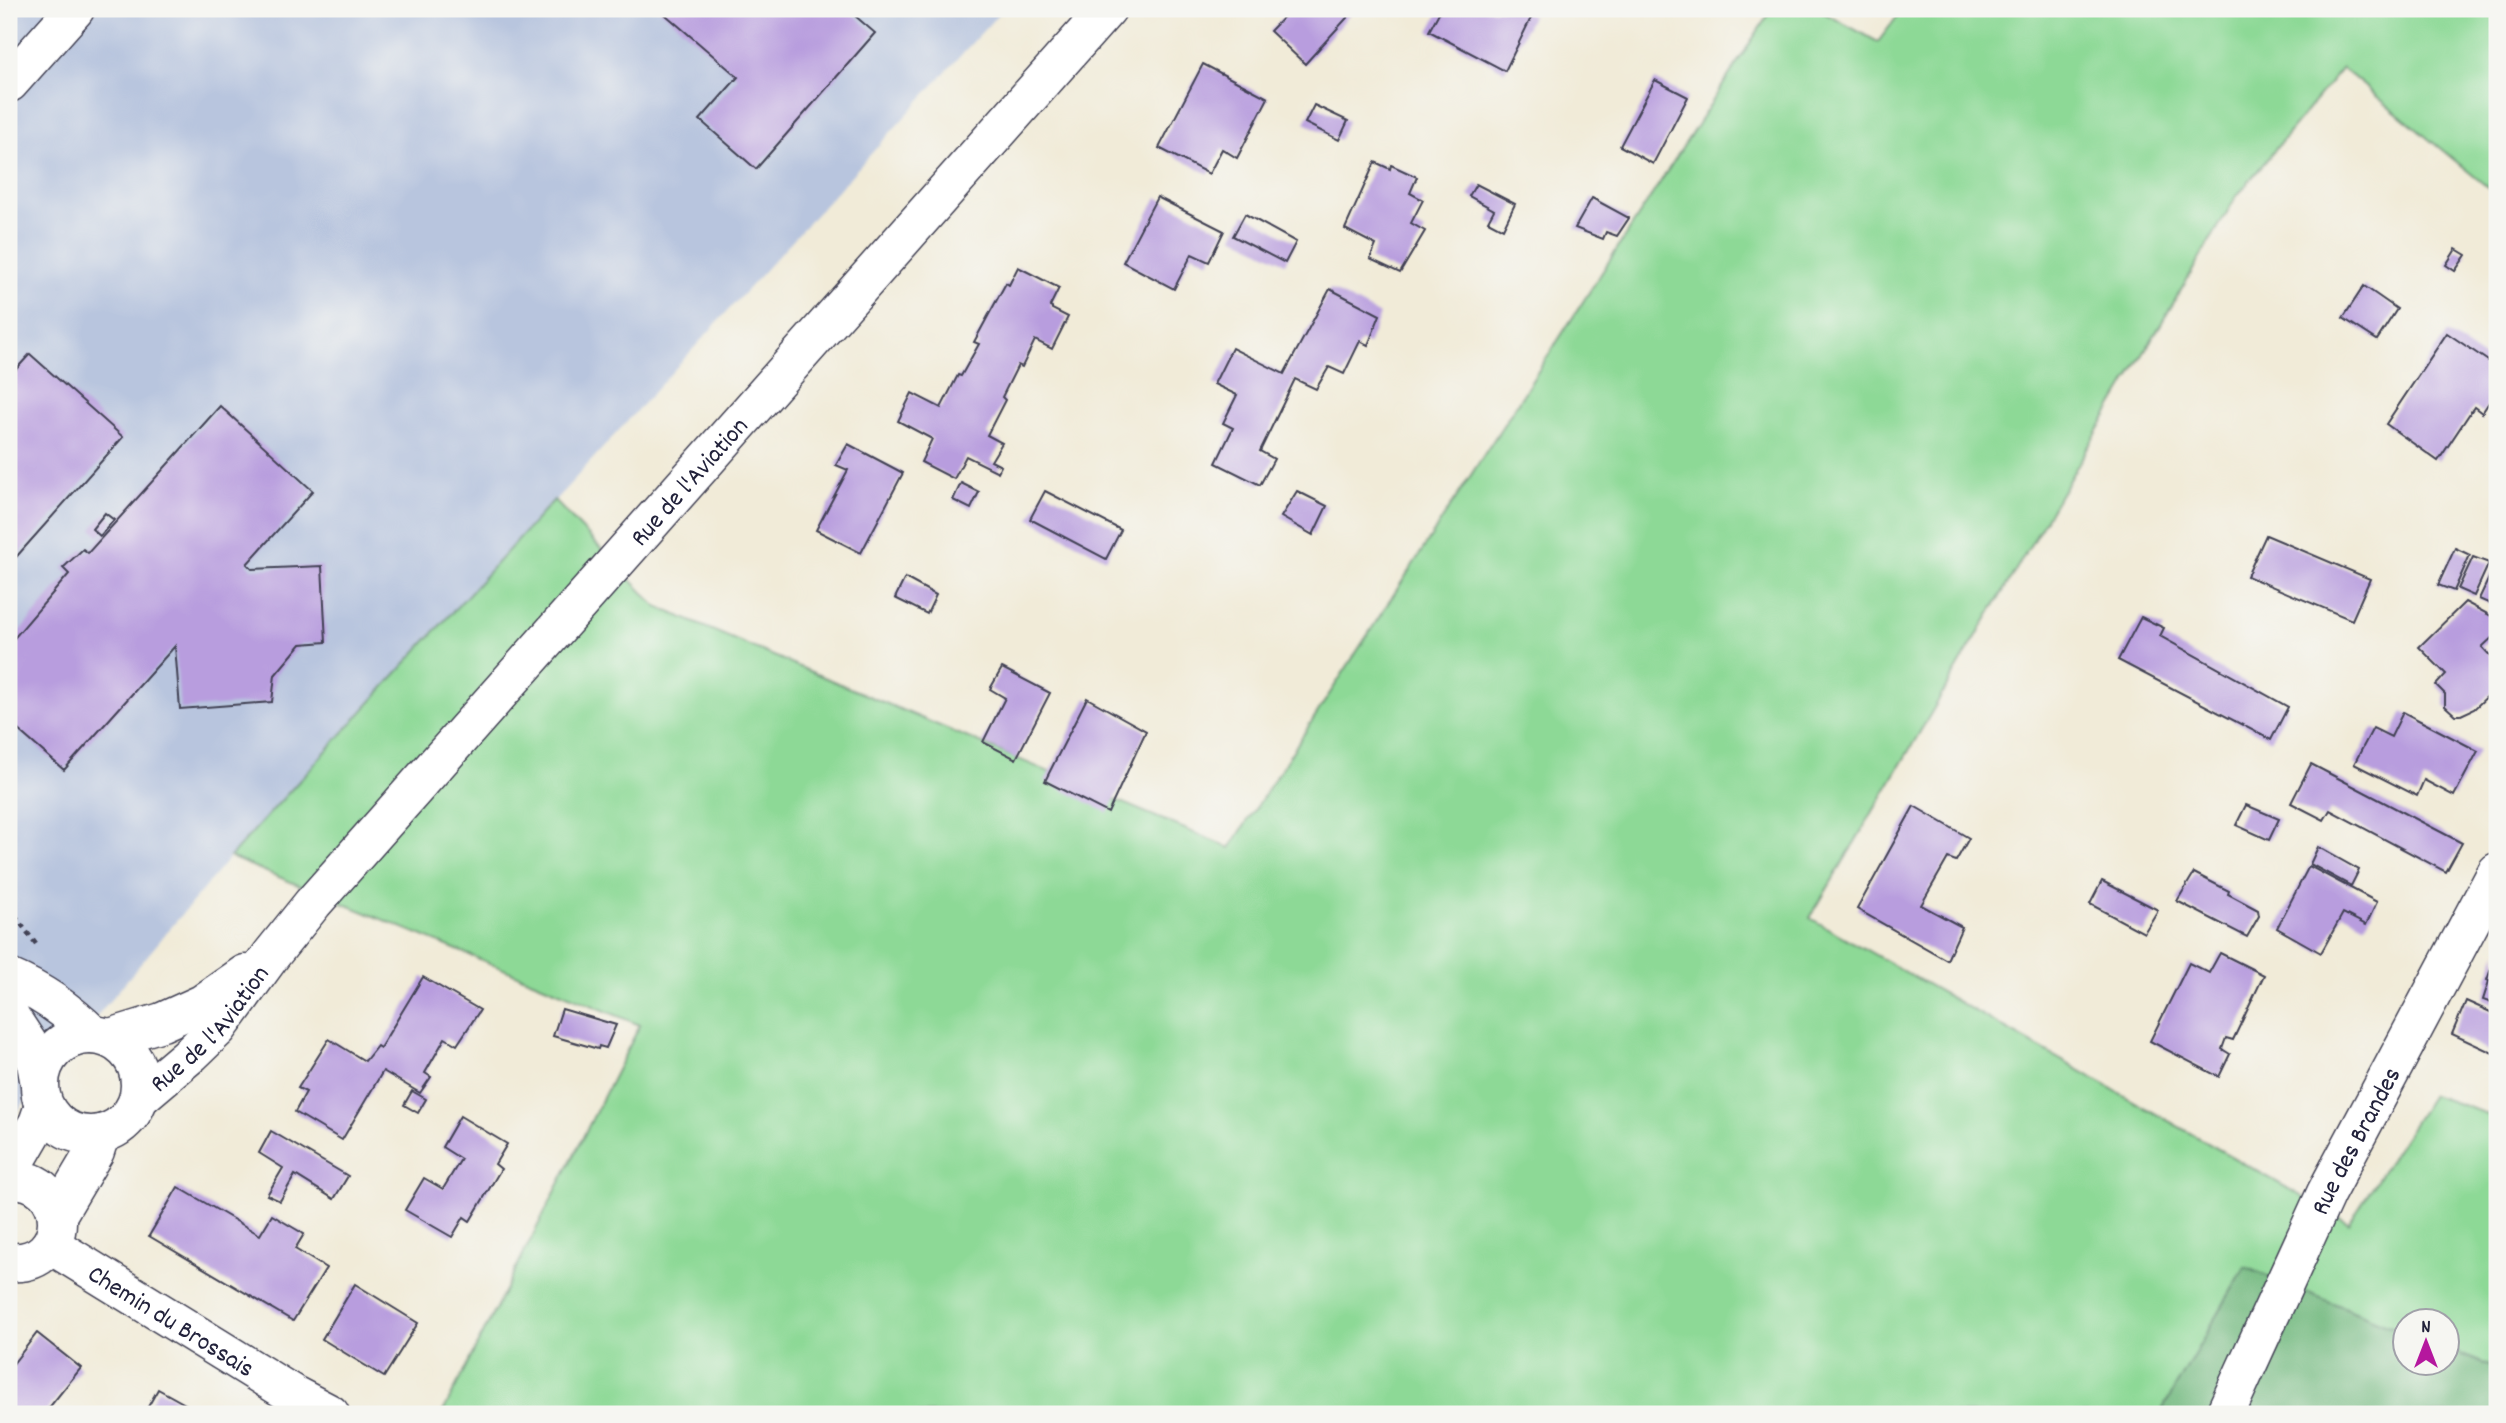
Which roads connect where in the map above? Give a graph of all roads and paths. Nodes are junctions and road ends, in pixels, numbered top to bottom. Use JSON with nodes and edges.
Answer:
{"nodes":[{"id":1,"x":75,"y":9,"type":"edge"},
{"id":2,"x":1107,"y":9,"type":"edge"},
{"id":3,"x":9,"y":83,"type":"edge"},
{"id":4,"x":2497,"y":872,"type":"edge"},
{"id":5,"x":272,"y":954,"type":"junction"},
{"id":6,"x":9,"y":978,"type":"edge"},
{"id":7,"x":9,"y":1015,"type":"edge"},
{"id":8,"x":101,"y":1037,"type":"junction"},
{"id":9,"x":42,"y":1093,"type":"junction"},
{"id":10,"x":139,"y":1097,"type":"junction"},
{"id":11,"x":100,"y":1135,"type":"junction"},
{"id":12,"x":9,"y":1173,"type":"edge"},
{"id":13,"x":9,"y":1179,"type":"edge"},
{"id":14,"x":54,"y":1230,"type":"junction"},
{"id":15,"x":12,"y":1265,"type":"edge"},
{"id":16,"x":330,"y":1414,"type":"edge"},
{"id":17,"x":2225,"y":1414,"type":"edge"}],
"edges":[{"from":1,"to":3,"type":"street"},
{"from":2,"to":5,"type":"street","name":"Rue de l'Aviation"},
{"from":4,"to":17,"type":"street","name":"Rue des Brandes"},
{"from":5,"to":8,"type":"street","name":"Rue de l'Aviation"},
{"from":5,"to":10,"type":"street","name":"Rue de l'Aviation"},
{"from":6,"to":8,"type":"street"},
{"from":7,"to":9,"type":"street"},
{"from":8,"to":9,"type":"street"},
{"from":8,"to":10,"type":"street"},
{"from":9,"to":11,"type":"street"},
{"from":9,"to":12,"type":"street"},
{"from":10,"to":11,"type":"street"},
{"from":11,"to":14,"type":"street"},
{"from":13,"to":14,"type":"street"},
{"from":14,"to":15,"type":"street"},
{"from":14,"to":16,"type":"street","name":"Chemin du Brossais"}]}
